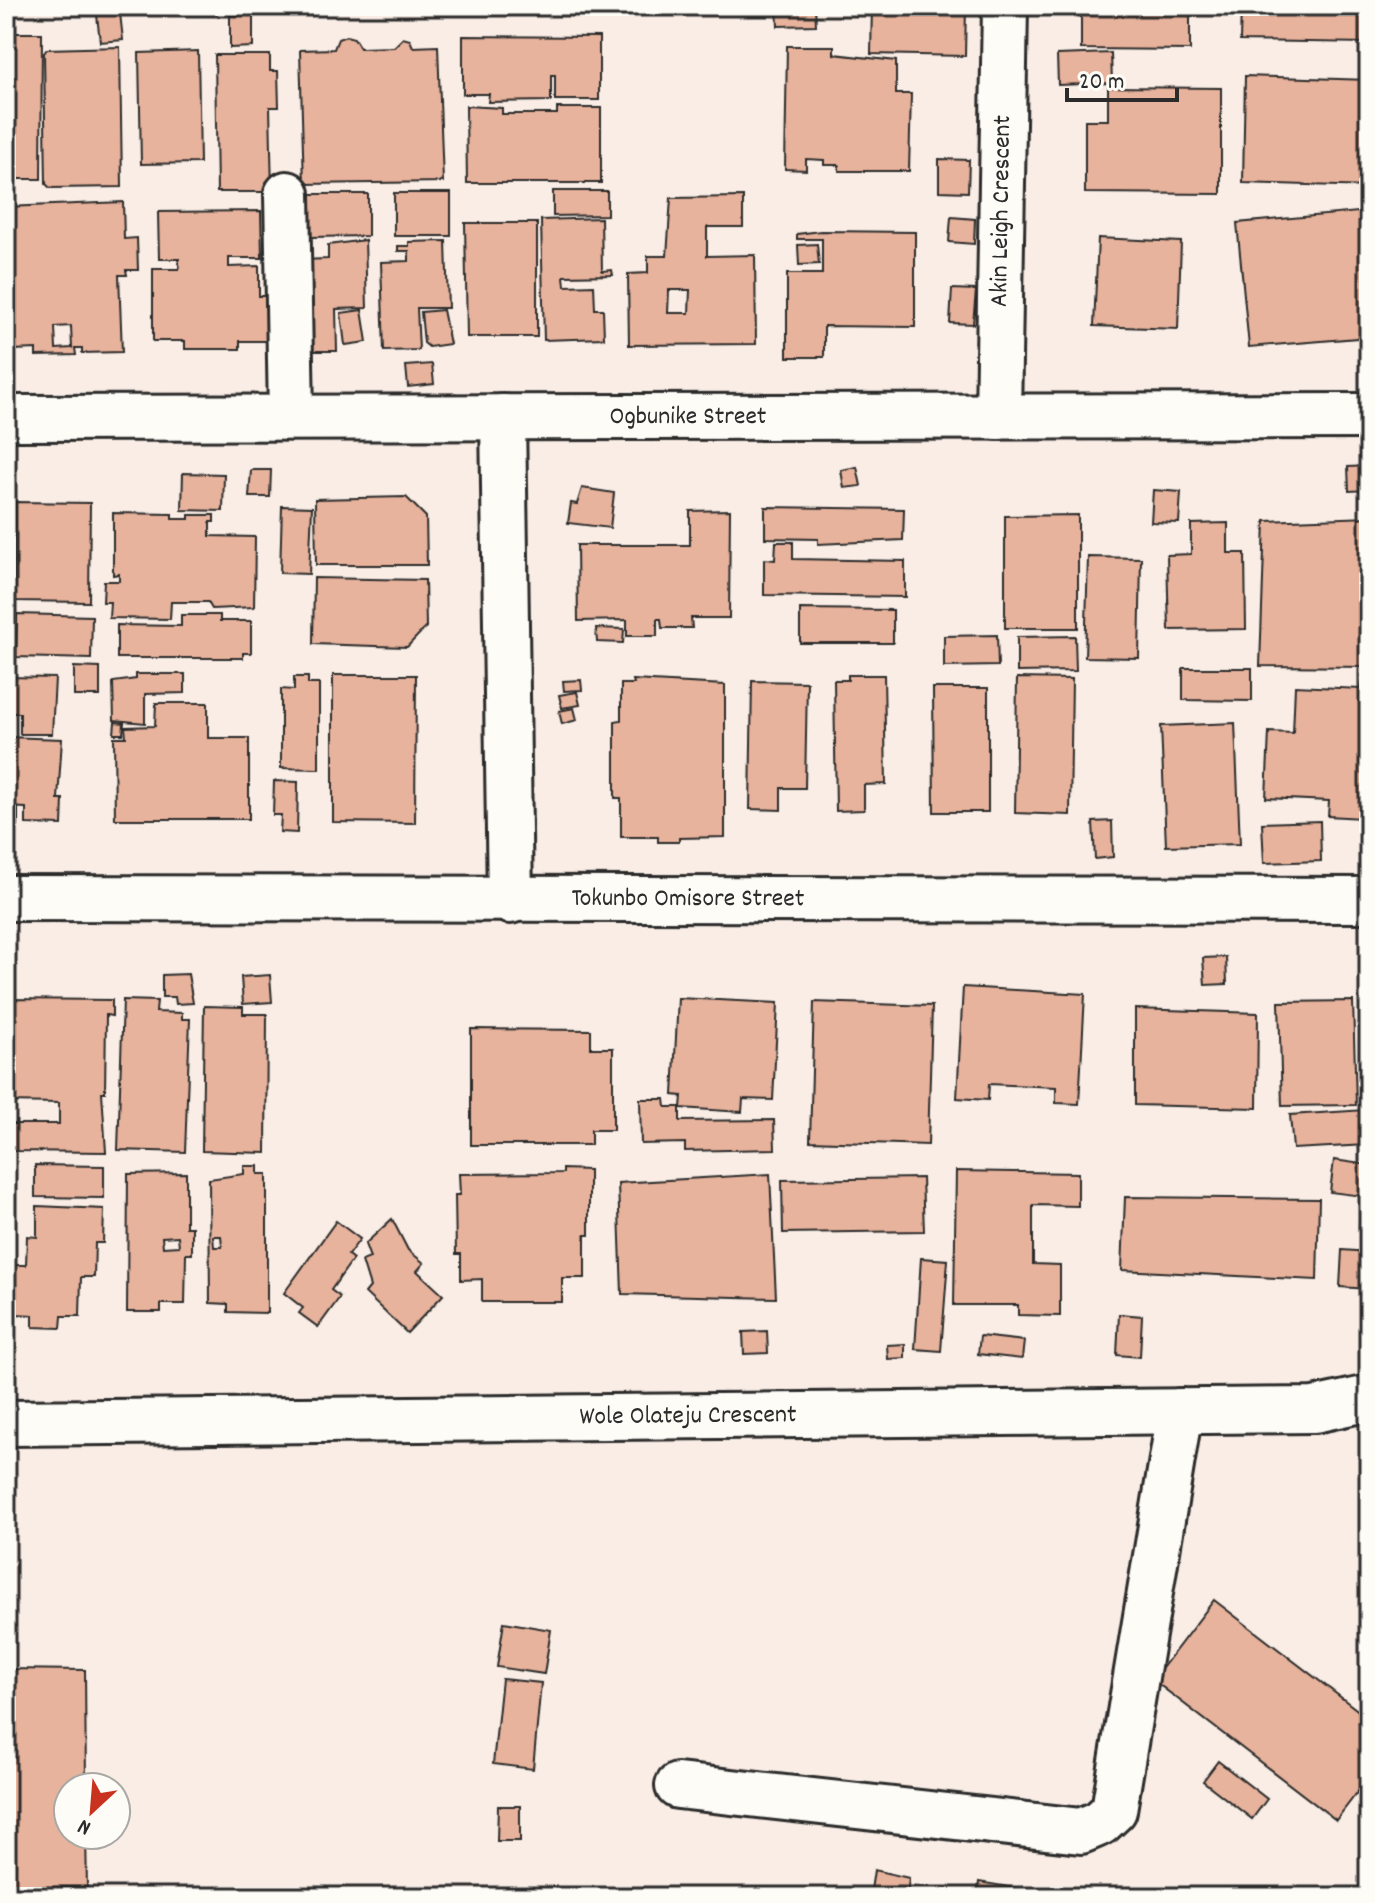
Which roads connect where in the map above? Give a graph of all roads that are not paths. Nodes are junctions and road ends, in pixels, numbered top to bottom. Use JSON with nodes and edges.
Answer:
{"nodes":[{"id":1,"x":1005,"y":6,"type":"edge"},
{"id":2,"x":287,"y":194,"type":"dead end"},
{"id":3,"x":291,"y":415,"type":"junction"},
{"id":4,"x":1369,"y":416,"type":"edge"},
{"id":5,"x":503,"y":417,"type":"junction"},
{"id":6,"x":998,"y":417,"type":"junction"},
{"id":7,"x":6,"y":418,"type":"edge"},
{"id":8,"x":6,"y":898,"type":"edge"},
{"id":9,"x":1369,"y":900,"type":"edge"},
{"id":10,"x":510,"y":901,"type":"junction"},
{"id":11,"x":1369,"y":1398,"type":"edge"},
{"id":12,"x":1180,"y":1411,"type":"junction"},
{"id":13,"x":6,"y":1423,"type":"edge"},
{"id":14,"x":678,"y":1786,"type":"dead end"}],
"edges":[{"from":1,"to":6,"type":"street","name":"Akin Leigh Crescent"},
{"from":2,"to":3,"type":"street"},
{"from":3,"to":5,"type":"street","name":"Ogbunike Street"},
{"from":3,"to":7,"type":"street","name":"Ogbunike Street"},
{"from":4,"to":6,"type":"street","name":"Ogbunike Street"},
{"from":5,"to":6,"type":"street","name":"Ogbunike Street"},
{"from":5,"to":10,"type":"street"},
{"from":8,"to":10,"type":"street","name":"Tokunbo Omisore Street"},
{"from":9,"to":10,"type":"street","name":"Tokunbo Omisore Street"},
{"from":11,"to":12,"type":"street","name":"Wole Olateju Crescent"},
{"from":12,"to":13,"type":"street","name":"Wole Olateju Crescent"},
{"from":12,"to":14,"type":"street"}]}
